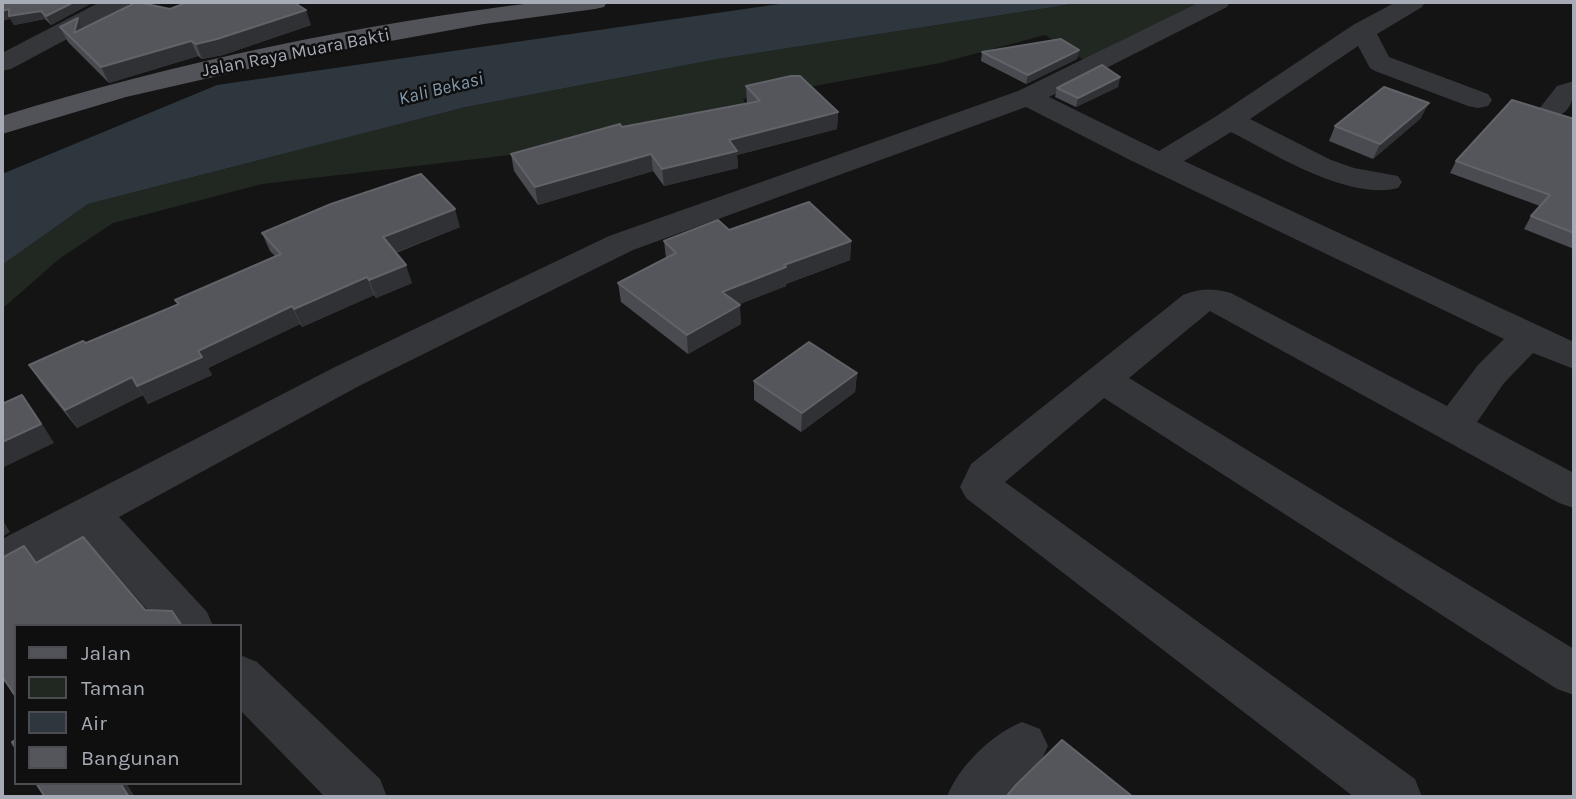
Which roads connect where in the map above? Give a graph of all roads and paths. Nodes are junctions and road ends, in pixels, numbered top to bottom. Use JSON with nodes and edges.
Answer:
{"nodes":[{"id":1,"x":118,"y":2,"type":"edge"},
{"id":2,"x":595,"y":2,"type":"edge"},
{"id":3,"x":1218,"y":2,"type":"edge"},
{"id":4,"x":1413,"y":2,"type":"edge"},
{"id":5,"x":1362,"y":30,"type":"junction"},
{"id":6,"x":2,"y":63,"type":"edge"},
{"id":7,"x":1574,"y":89,"type":"edge"},
{"id":8,"x":1028,"y":97,"type":"junction"},
{"id":9,"x":1478,"y":100,"type":"dead end"},
{"id":10,"x":1553,"y":109,"type":"edge"},
{"id":11,"x":1230,"y":120,"type":"junction"},
{"id":12,"x":2,"y":125,"type":"edge"},
{"id":13,"x":1161,"y":162,"type":"junction"},
{"id":14,"x":1387,"y":182,"type":"dead end"},
{"id":15,"x":1528,"y":336,"type":"junction"},
{"id":16,"x":1574,"y":358,"type":"edge"},
{"id":17,"x":1102,"y":379,"type":"junction"},
{"id":18,"x":1453,"y":427,"type":"junction"},
{"id":19,"x":1574,"y":492,"type":"edge"},
{"id":20,"x":89,"y":513,"type":"junction"},
{"id":21,"x":2,"y":560,"type":"edge"},
{"id":22,"x":188,"y":624,"type":"edge"},
{"id":23,"x":1574,"y":674,"type":"edge"},
{"id":24,"x":242,"y":679,"type":"edge"},
{"id":25,"x":1022,"y":746,"type":"dead end"},
{"id":26,"x":361,"y":797,"type":"edge"},
{"id":27,"x":973,"y":797,"type":"edge"},
{"id":28,"x":1396,"y":797,"type":"edge"}],
"edges":[{"from":1,"to":6,"type":"street"},
{"from":2,"to":12,"type":"main road","name":"Jalan Raya Muara Bakti"},
{"from":3,"to":8,"type":"street"},
{"from":4,"to":5,"type":"street"},
{"from":5,"to":9,"type":"street"},
{"from":5,"to":11,"type":"street"},
{"from":7,"to":10,"type":"street"},
{"from":8,"to":13,"type":"street"},
{"from":8,"to":20,"type":"street"},
{"from":11,"to":13,"type":"street"},
{"from":11,"to":14,"type":"street"},
{"from":13,"to":15,"type":"street"},
{"from":15,"to":16,"type":"street"},
{"from":15,"to":18,"type":"street"},
{"from":17,"to":18,"type":"street"},
{"from":17,"to":23,"type":"street"},
{"from":17,"to":28,"type":"street"},
{"from":18,"to":19,"type":"street"},
{"from":20,"to":21,"type":"street"},
{"from":20,"to":22,"type":"street"},
{"from":24,"to":26,"type":"street"},
{"from":25,"to":27,"type":"street"}]}
